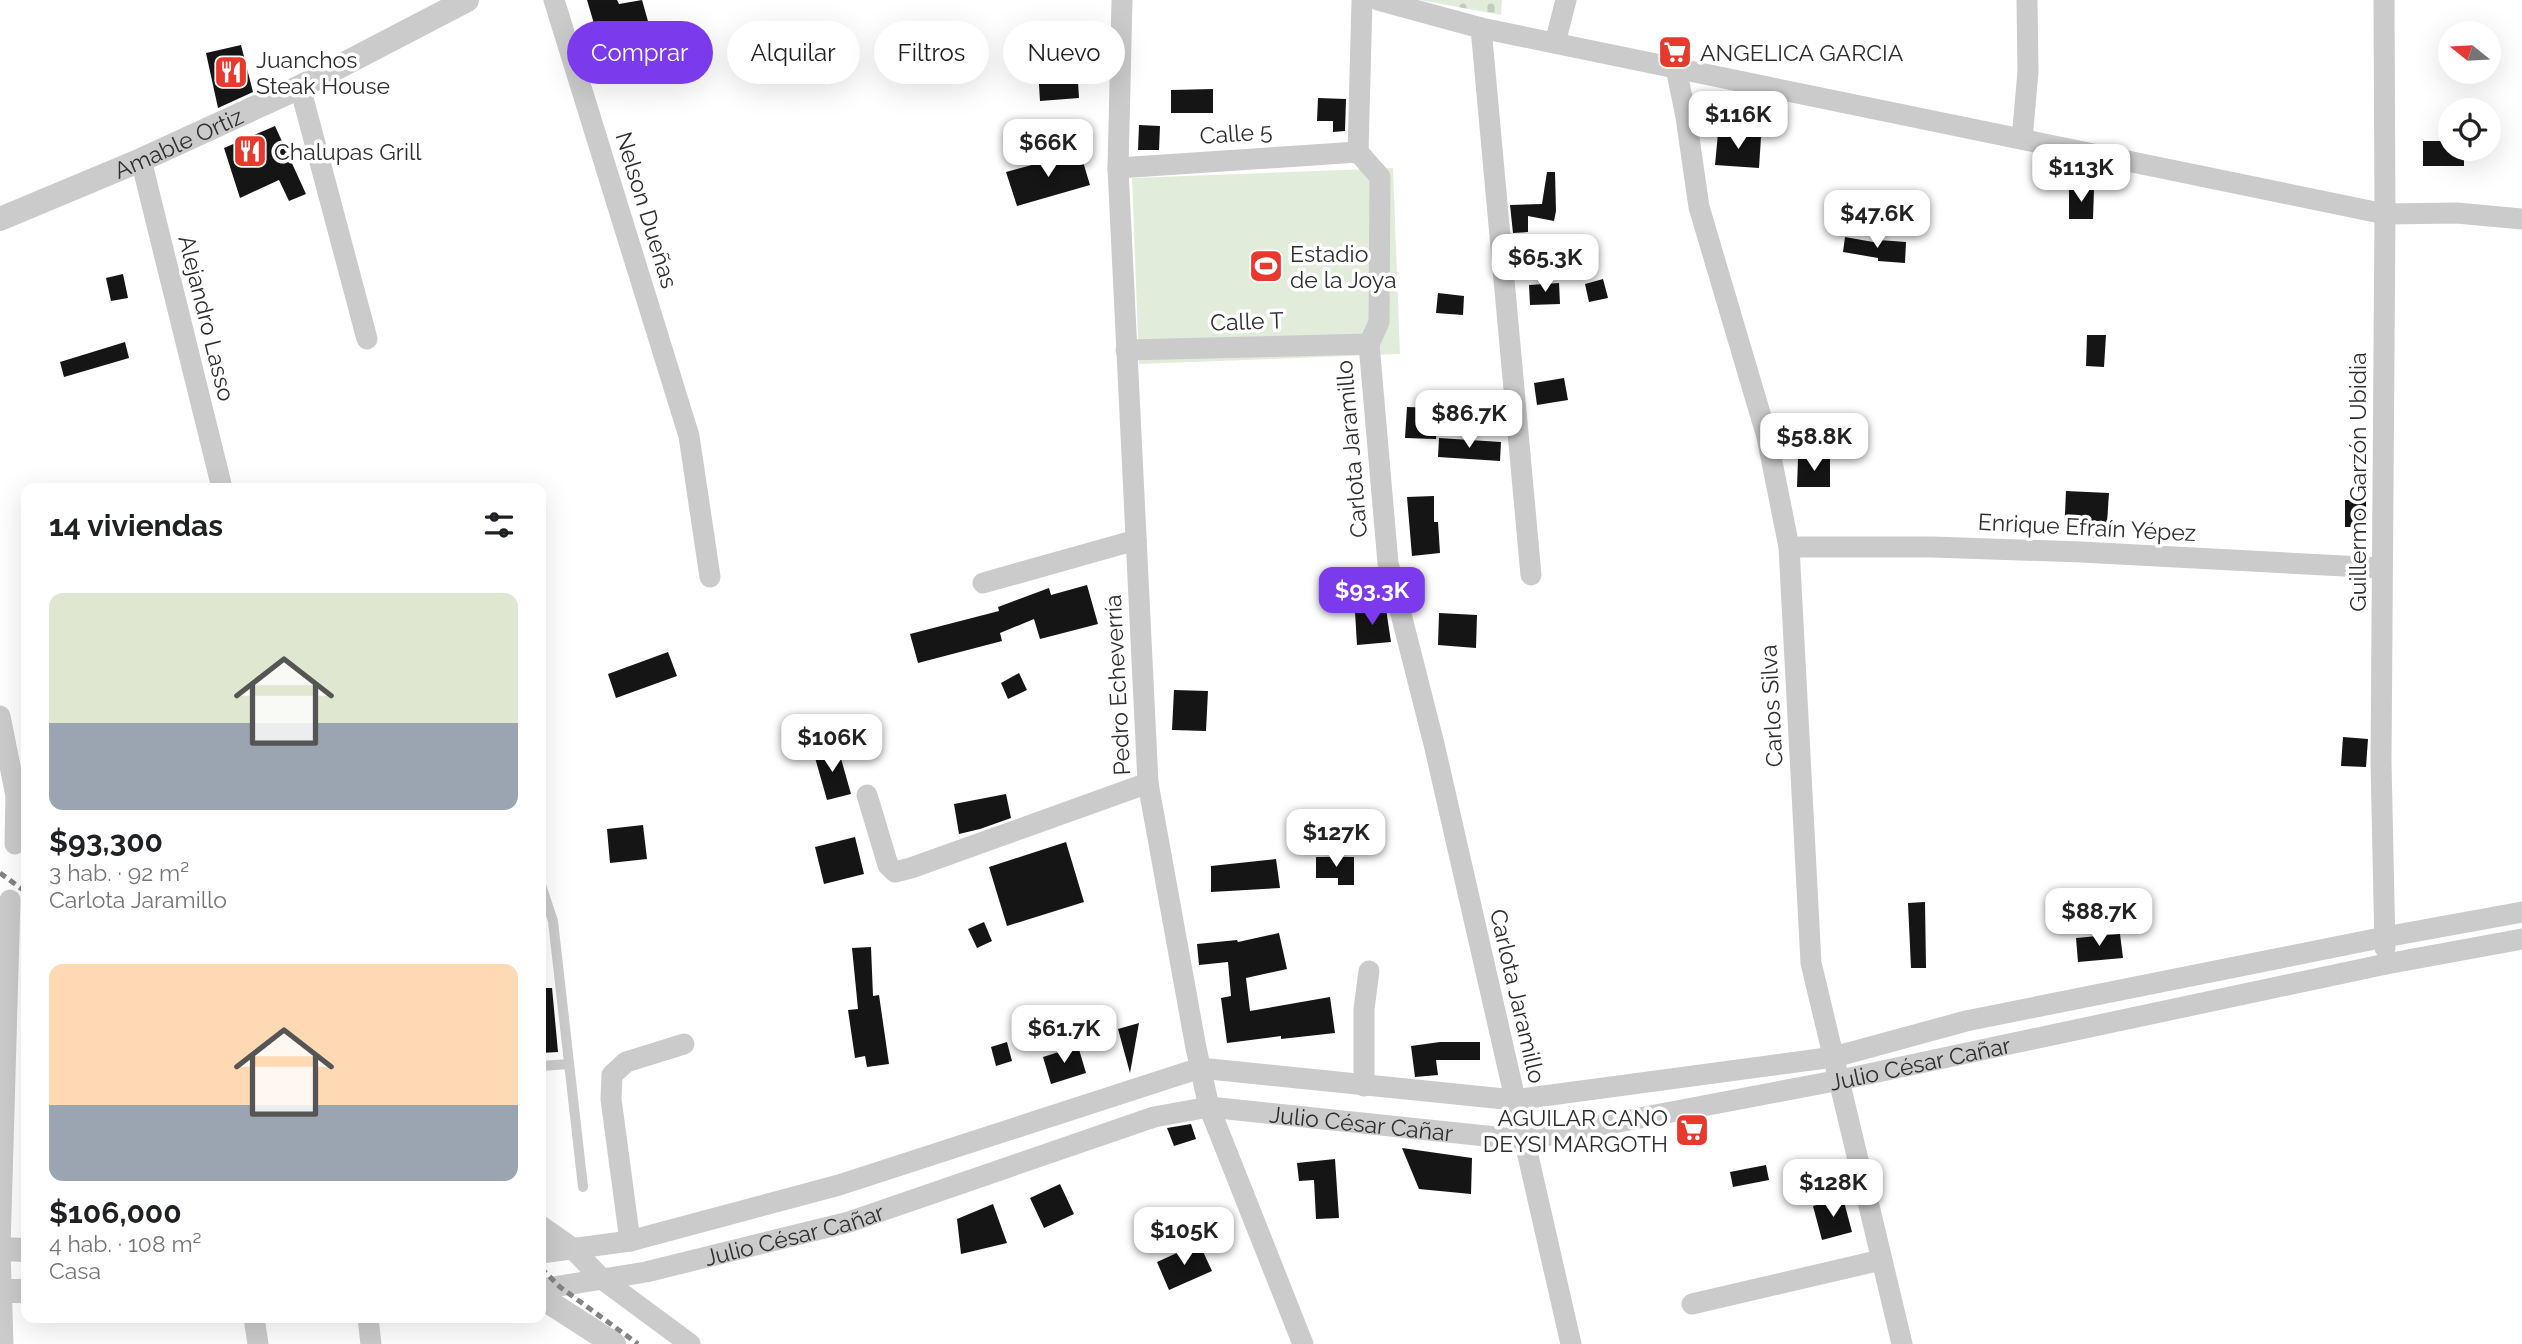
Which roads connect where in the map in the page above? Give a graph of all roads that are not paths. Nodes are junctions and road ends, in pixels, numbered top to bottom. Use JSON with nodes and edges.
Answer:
{"nodes":[{"id":1,"x":467,"y":0,"type":"edge"},
{"id":2,"x":554,"y":0,"type":"edge"},
{"id":3,"x":1122,"y":0,"type":"edge"},
{"id":4,"x":1362,"y":0,"type":"edge"},
{"id":5,"x":1378,"y":0,"type":"edge"},
{"id":6,"x":1566,"y":0,"type":"edge"},
{"id":7,"x":2027,"y":0,"type":"edge"},
{"id":8,"x":2384,"y":0,"type":"edge"},
{"id":9,"x":1481,"y":28,"type":"junction"},
{"id":10,"x":1555,"y":43,"type":"junction"},
{"id":11,"x":1676,"y":68,"type":"junction"},
{"id":12,"x":300,"y":87,"type":"junction"},
{"id":13,"x":2022,"y":139,"type":"junction"},
{"id":14,"x":1358,"y":152,"type":"junction"},
{"id":15,"x":141,"y":160,"type":"junction"},
{"id":16,"x":1118,"y":168,"type":"junction"},
{"id":17,"x":2385,"y":214,"type":"junction"},
{"id":18,"x":0,"y":219,"type":"edge"},
{"id":19,"x":2522,"y":219,"type":"edge"},
{"id":20,"x":367,"y":339,"type":"dead end"},
{"id":21,"x":1368,"y":344,"type":"junction"},
{"id":22,"x":1126,"y":350,"type":"junction"},
{"id":23,"x":221,"y":483,"type":"edge"},
{"id":24,"x":1136,"y":540,"type":"junction"},
{"id":25,"x":1790,"y":547,"type":"junction"},
{"id":26,"x":2382,"y":568,"type":"junction"},
{"id":27,"x":1531,"y":575,"type":"dead end"},
{"id":28,"x":710,"y":577,"type":"dead end"},
{"id":29,"x":983,"y":583,"type":"dead end"},
{"id":30,"x":0,"y":716,"type":"edge"},
{"id":31,"x":1148,"y":783,"type":"junction"},
{"id":32,"x":867,"y":795,"type":"dead end"},
{"id":33,"x":14,"y":843,"type":"edge"},
{"id":34,"x":546,"y":900,"type":"edge"},
{"id":35,"x":12,"y":901,"type":"edge"},
{"id":36,"x":2522,"y":912,"type":"edge"},
{"id":37,"x":2385,"y":937,"type":"junction"},
{"id":38,"x":2522,"y":939,"type":"edge"},
{"id":39,"x":2386,"y":964,"type":"junction"},
{"id":40,"x":1369,"y":971,"type":"dead end"},
{"id":41,"x":684,"y":1044,"type":"dead end"},
{"id":42,"x":1834,"y":1057,"type":"junction"},
{"id":43,"x":569,"y":1064,"type":"junction"},
{"id":44,"x":546,"y":1066,"type":"edge"},
{"id":45,"x":1200,"y":1068,"type":"junction"},
{"id":46,"x":1840,"y":1080,"type":"junction"},
{"id":47,"x":1364,"y":1086,"type":"junction"},
{"id":48,"x":1514,"y":1100,"type":"junction"},
{"id":49,"x":1209,"y":1107,"type":"junction"},
{"id":50,"x":1524,"y":1140,"type":"junction"},
{"id":51,"x":583,"y":1187,"type":"dead end"},
{"id":52,"x":546,"y":1230,"type":"edge"},
{"id":53,"x":630,"y":1241,"type":"junction"},
{"id":54,"x":571,"y":1247,"type":"junction"},
{"id":55,"x":0,"y":1249,"type":"edge"},
{"id":56,"x":21,"y":1250,"type":"edge"},
{"id":57,"x":546,"y":1252,"type":"edge"},
{"id":58,"x":1881,"y":1260,"type":"junction"},
{"id":59,"x":602,"y":1279,"type":"junction"},
{"id":60,"x":546,"y":1288,"type":"edge"},
{"id":61,"x":9,"y":1291,"type":"edge"},
{"id":62,"x":546,"y":1300,"type":"edge"},
{"id":63,"x":1692,"y":1304,"type":"dead end"},
{"id":64,"x":255,"y":1323,"type":"edge"},
{"id":65,"x":369,"y":1323,"type":"edge"},
{"id":66,"x":3,"y":1344,"type":"edge"},
{"id":67,"x":258,"y":1344,"type":"edge"},
{"id":68,"x":371,"y":1344,"type":"edge"},
{"id":69,"x":614,"y":1344,"type":"edge"},
{"id":70,"x":690,"y":1344,"type":"edge"},
{"id":71,"x":1303,"y":1344,"type":"edge"},
{"id":72,"x":1571,"y":1344,"type":"edge"},
{"id":73,"x":1902,"y":1344,"type":"edge"}],
"edges":[{"from":1,"to":12,"type":"street","name":"Amable Ortiz"},
{"from":2,"to":28,"type":"street","name":"Nelson Dueñas"},
{"from":3,"to":16,"type":"street","name":"Pedro Echeverría"},
{"from":4,"to":14,"type":"street"},
{"from":5,"to":9,"type":"street"},
{"from":6,"to":10,"type":"street"},
{"from":7,"to":13,"type":"street"},
{"from":8,"to":17,"type":"street","name":"Guillermo Garzón Ubidia"},
{"from":9,"to":10,"type":"street"},
{"from":9,"to":27,"type":"street"},
{"from":10,"to":11,"type":"street"},
{"from":11,"to":13,"type":"street"},
{"from":11,"to":25,"type":"street","name":"Carlos Silva"},
{"from":12,"to":15,"type":"street","name":"Amable Ortiz"},
{"from":12,"to":20,"type":"street"},
{"from":13,"to":17,"type":"street"},
{"from":14,"to":16,"type":"street","name":"Calle 5"},
{"from":14,"to":21,"type":"street","name":"Carlota Jaramillo"},
{"from":15,"to":18,"type":"street","name":"Amable Ortiz"},
{"from":15,"to":23,"type":"street","name":"Alejandro Lasso"},
{"from":16,"to":22,"type":"street","name":"Pedro Echeverría"},
{"from":17,"to":19,"type":"street"},
{"from":17,"to":26,"type":"street","name":"Guillermo Garzón Ubidia"},
{"from":21,"to":22,"type":"street","name":"Calle T"},
{"from":21,"to":48,"type":"street","name":"Carlota Jaramillo"},
{"from":22,"to":24,"type":"street","name":"Pedro Echeverría"},
{"from":24,"to":29,"type":"street"},
{"from":24,"to":31,"type":"street","name":"Pedro Echeverría"},
{"from":25,"to":26,"type":"street","name":"Enrique Efraín Yépez"},
{"from":25,"to":42,"type":"street","name":"Carlos Silva"},
{"from":26,"to":37,"type":"street","name":"Guillermo Garzón Ubidia"},
{"from":30,"to":33,"type":"street"},
{"from":31,"to":32,"type":"street"},
{"from":31,"to":45,"type":"street","name":"Pedro Echeverría"},
{"from":34,"to":43,"type":"lane"},
{"from":35,"to":55,"type":"street"},
{"from":36,"to":37,"type":"street","name":"Julio César Cañar"},
{"from":37,"to":39,"type":"street","name":"Guillermo Garzón Ubidia"},
{"from":37,"to":42,"type":"street","name":"Julio César Cañar"},
{"from":38,"to":39,"type":"street","name":"Julio César Cañar"},
{"from":39,"to":46,"type":"street","name":"Julio César Cañar"},
{"from":40,"to":47,"type":"street"},
{"from":41,"to":53,"type":"street"},
{"from":42,"to":46,"type":"street","name":"Carlos Silva"},
{"from":42,"to":48,"type":"street","name":"Julio César Cañar"},
{"from":43,"to":44,"type":"lane"},
{"from":43,"to":51,"type":"lane"},
{"from":45,"to":47,"type":"street","name":"Julio César Cañar"},
{"from":45,"to":49,"type":"street","name":"Pedro Echeverría"},
{"from":45,"to":53,"type":"street","name":"Julio César Cañar"},
{"from":46,"to":50,"type":"street","name":"Julio César Cañar"},
{"from":46,"to":58,"type":"street","name":"Carlos Silva"},
{"from":47,"to":48,"type":"street","name":"Julio César Cañar"},
{"from":48,"to":50,"type":"street","name":"Carlota Jaramillo"},
{"from":49,"to":50,"type":"street","name":"Julio César Cañar"},
{"from":49,"to":59,"type":"street","name":"Julio César Cañar"},
{"from":49,"to":71,"type":"street","name":"Pedro Echeverría"},
{"from":50,"to":72,"type":"street","name":"Carlota Jaramillo"},
{"from":52,"to":54,"type":"street"},
{"from":53,"to":54,"type":"street","name":"Julio César Cañar"},
{"from":54,"to":57,"type":"street","name":"Julio César Cañar"},
{"from":54,"to":59,"type":"street"},
{"from":55,"to":56,"type":"street"},
{"from":55,"to":61,"type":"street"},
{"from":58,"to":63,"type":"street"},
{"from":58,"to":73,"type":"street","name":"Carlos Silva"},
{"from":59,"to":60,"type":"street","name":"Julio César Cañar"},
{"from":59,"to":70,"type":"street"},
{"from":61,"to":66,"type":"street"},
{"from":62,"to":69,"type":"street"},
{"from":64,"to":67,"type":"street"},
{"from":65,"to":68,"type":"street"}]}
